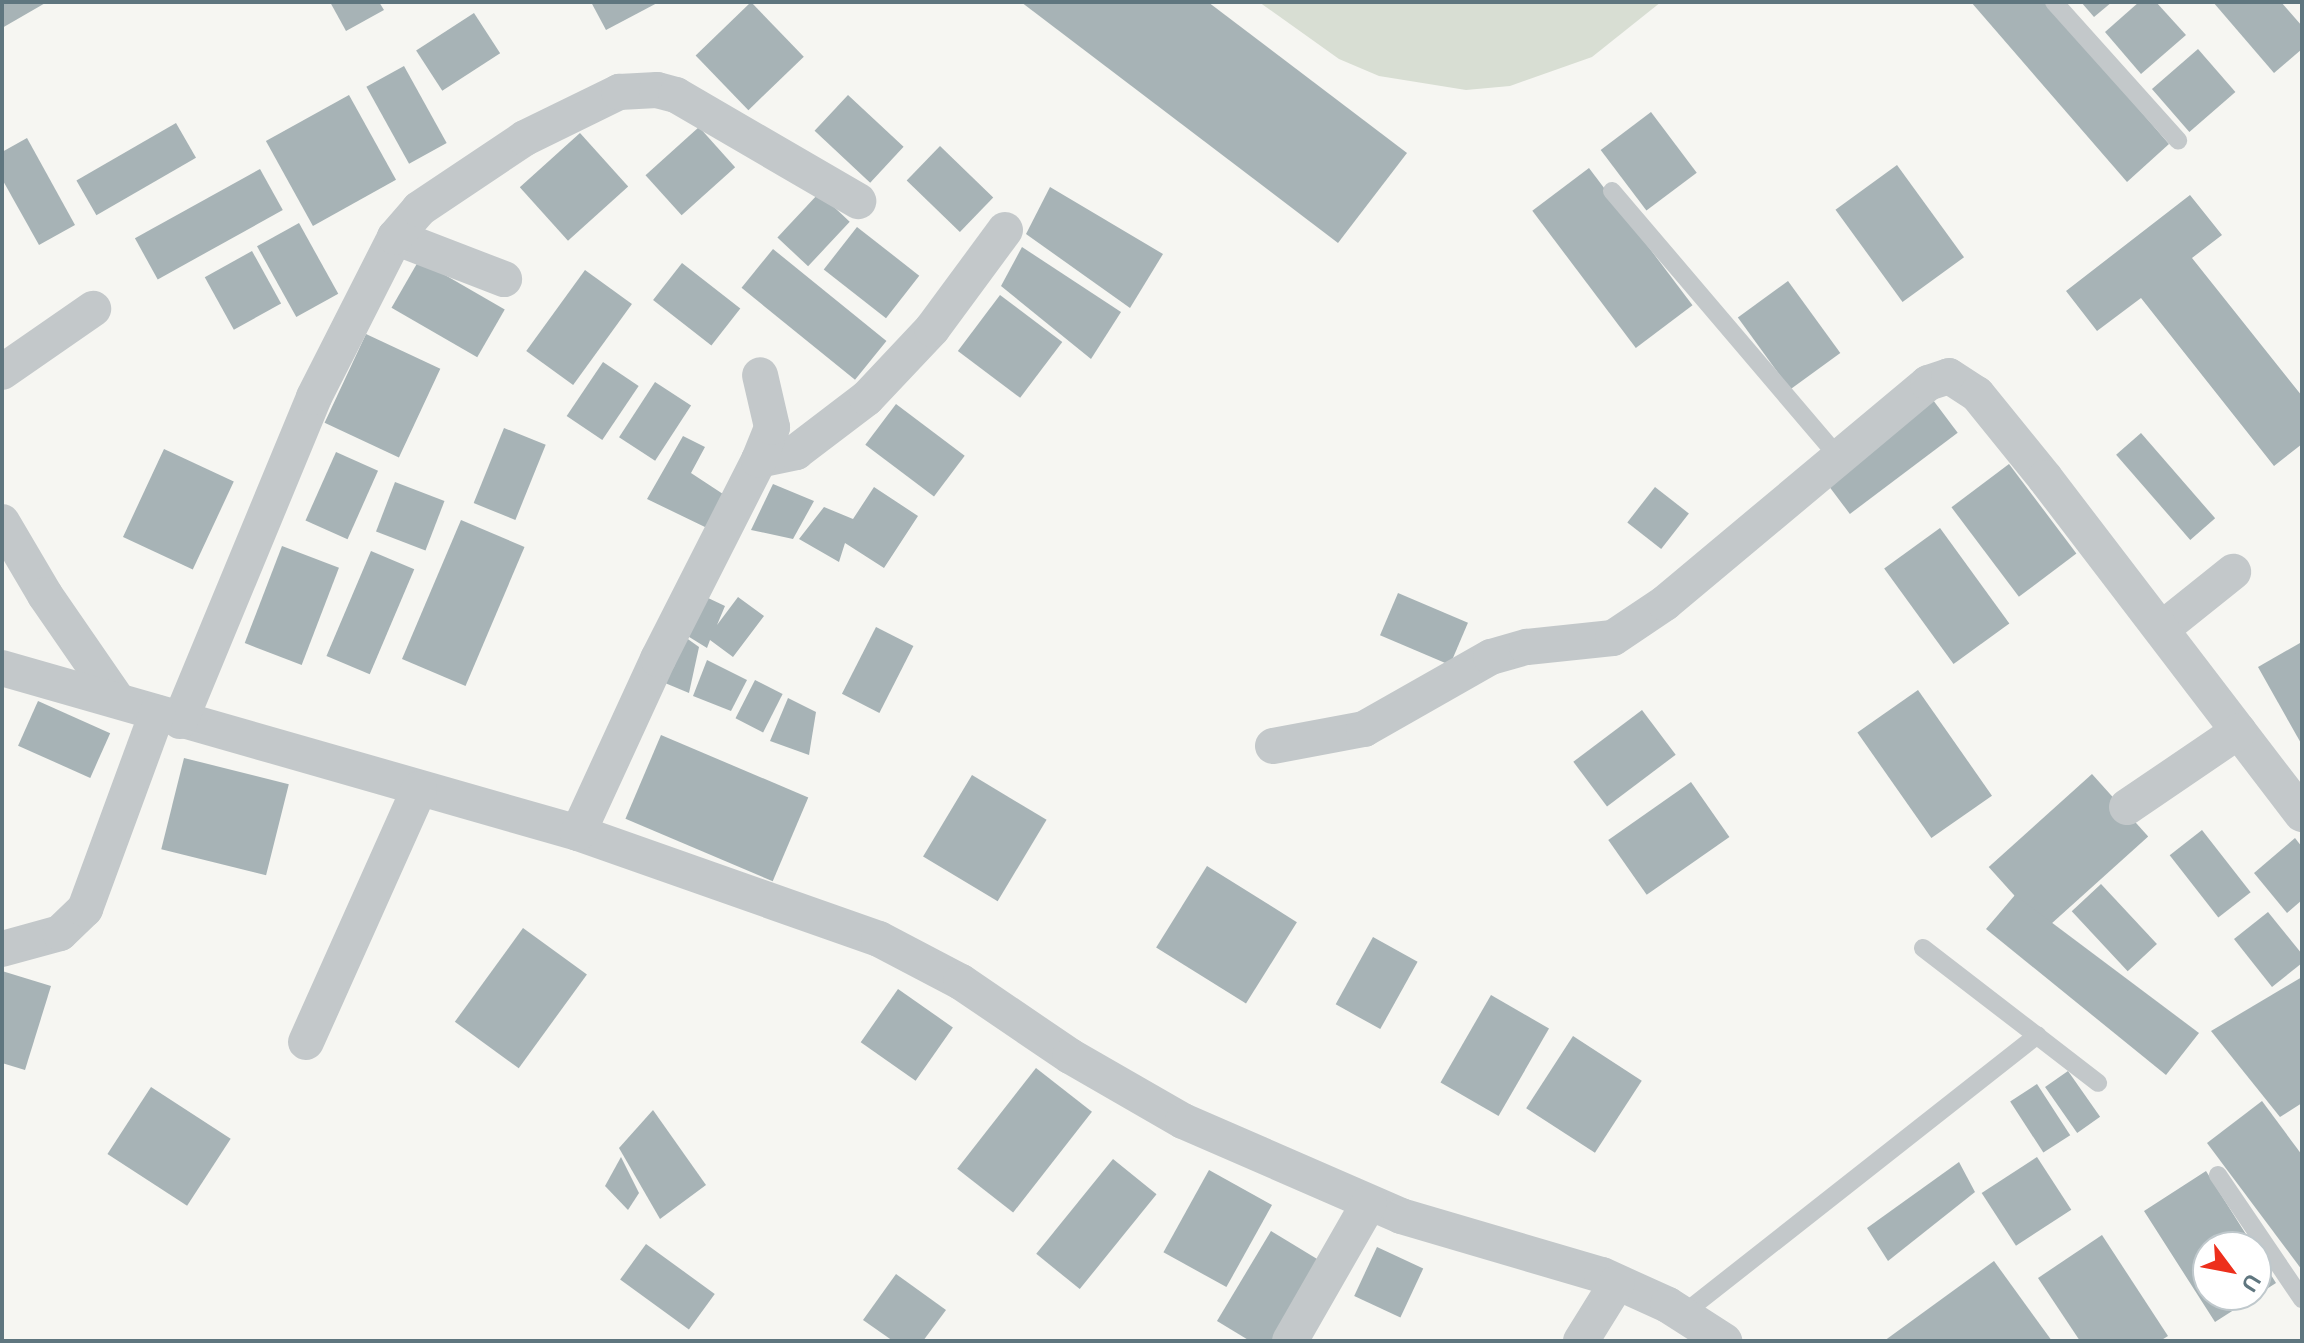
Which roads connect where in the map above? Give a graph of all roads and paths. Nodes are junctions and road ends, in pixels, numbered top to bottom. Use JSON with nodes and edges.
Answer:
{"nodes":[{"id":1,"x":2054,"y":2,"type":"edge"},
{"id":2,"x":2178,"y":140,"type":"dead end"},
{"id":3,"x":1612,"y":191,"type":"dead end"},
{"id":4,"x":858,"y":201,"type":"dead end"},
{"id":5,"x":1005,"y":230,"type":"dead end"},
{"id":6,"x":395,"y":237,"type":"junction"},
{"id":7,"x":504,"y":279,"type":"dead end"},
{"id":8,"x":93,"y":309,"type":"dead end"},
{"id":9,"x":2,"y":372,"type":"edge"},
{"id":10,"x":760,"y":375,"type":"dead end"},
{"id":11,"x":1838,"y":457,"type":"junction"},
{"id":12,"x":759,"y":460,"type":"junction"},
{"id":13,"x":2,"y":522,"type":"edge"},
{"id":14,"x":2233,"y":572,"type":"dead end"},
{"id":15,"x":2163,"y":628,"type":"junction"},
{"id":16,"x":2,"y":668,"type":"edge"},
{"id":17,"x":116,"y":698,"type":"junction"},
{"id":18,"x":169,"y":717,"type":"junction"},
{"id":19,"x":2239,"y":731,"type":"junction"},
{"id":20,"x":1273,"y":746,"type":"dead end"},
{"id":21,"x":419,"y":789,"type":"junction"},
{"id":22,"x":2127,"y":807,"type":"dead end"},
{"id":23,"x":2302,"y":814,"type":"edge"},
{"id":24,"x":578,"y":833,"type":"junction"},
{"id":25,"x":1923,"y":948,"type":"dead end"},
{"id":26,"x":2,"y":949,"type":"edge"},
{"id":27,"x":2037,"y":1035,"type":"junction"},
{"id":28,"x":306,"y":1042,"type":"dead end"},
{"id":29,"x":2098,"y":1083,"type":"dead end"},
{"id":30,"x":2218,"y":1175,"type":"dead end"},
{"id":31,"x":1369,"y":1203,"type":"junction"},
{"id":32,"x":1617,"y":1283,"type":"junction"},
{"id":33,"x":2302,"y":1299,"type":"edge"},
{"id":34,"x":1683,"y":1314,"type":"junction"},
{"id":35,"x":1290,"y":1341,"type":"edge"},
{"id":36,"x":1581,"y":1341,"type":"edge"},
{"id":37,"x":1724,"y":1341,"type":"edge"}],
"edges":[{"from":1,"to":2,"type":"lane"},
{"from":3,"to":11,"type":"lane"},
{"from":4,"to":6,"type":"street"},
{"from":5,"to":12,"type":"street"},
{"from":6,"to":7,"type":"street"},
{"from":6,"to":18,"type":"street"},
{"from":8,"to":9,"type":"street"},
{"from":10,"to":12,"type":"street"},
{"from":11,"to":15,"type":"street"},
{"from":11,"to":20,"type":"street"},
{"from":12,"to":24,"type":"street"},
{"from":13,"to":17,"type":"street"},
{"from":14,"to":15,"type":"street"},
{"from":15,"to":19,"type":"street"},
{"from":16,"to":17,"type":"street"},
{"from":17,"to":18,"type":"street"},
{"from":18,"to":21,"type":"street"},
{"from":18,"to":26,"type":"street"},
{"from":19,"to":22,"type":"street"},
{"from":19,"to":23,"type":"street"},
{"from":21,"to":24,"type":"street"},
{"from":21,"to":28,"type":"street"},
{"from":24,"to":31,"type":"street"},
{"from":25,"to":27,"type":"lane"},
{"from":27,"to":29,"type":"lane"},
{"from":27,"to":34,"type":"lane"},
{"from":30,"to":33,"type":"lane"},
{"from":31,"to":32,"type":"street"},
{"from":31,"to":35,"type":"street"},
{"from":32,"to":34,"type":"street"},
{"from":32,"to":36,"type":"street"},
{"from":34,"to":37,"type":"street"}]}
